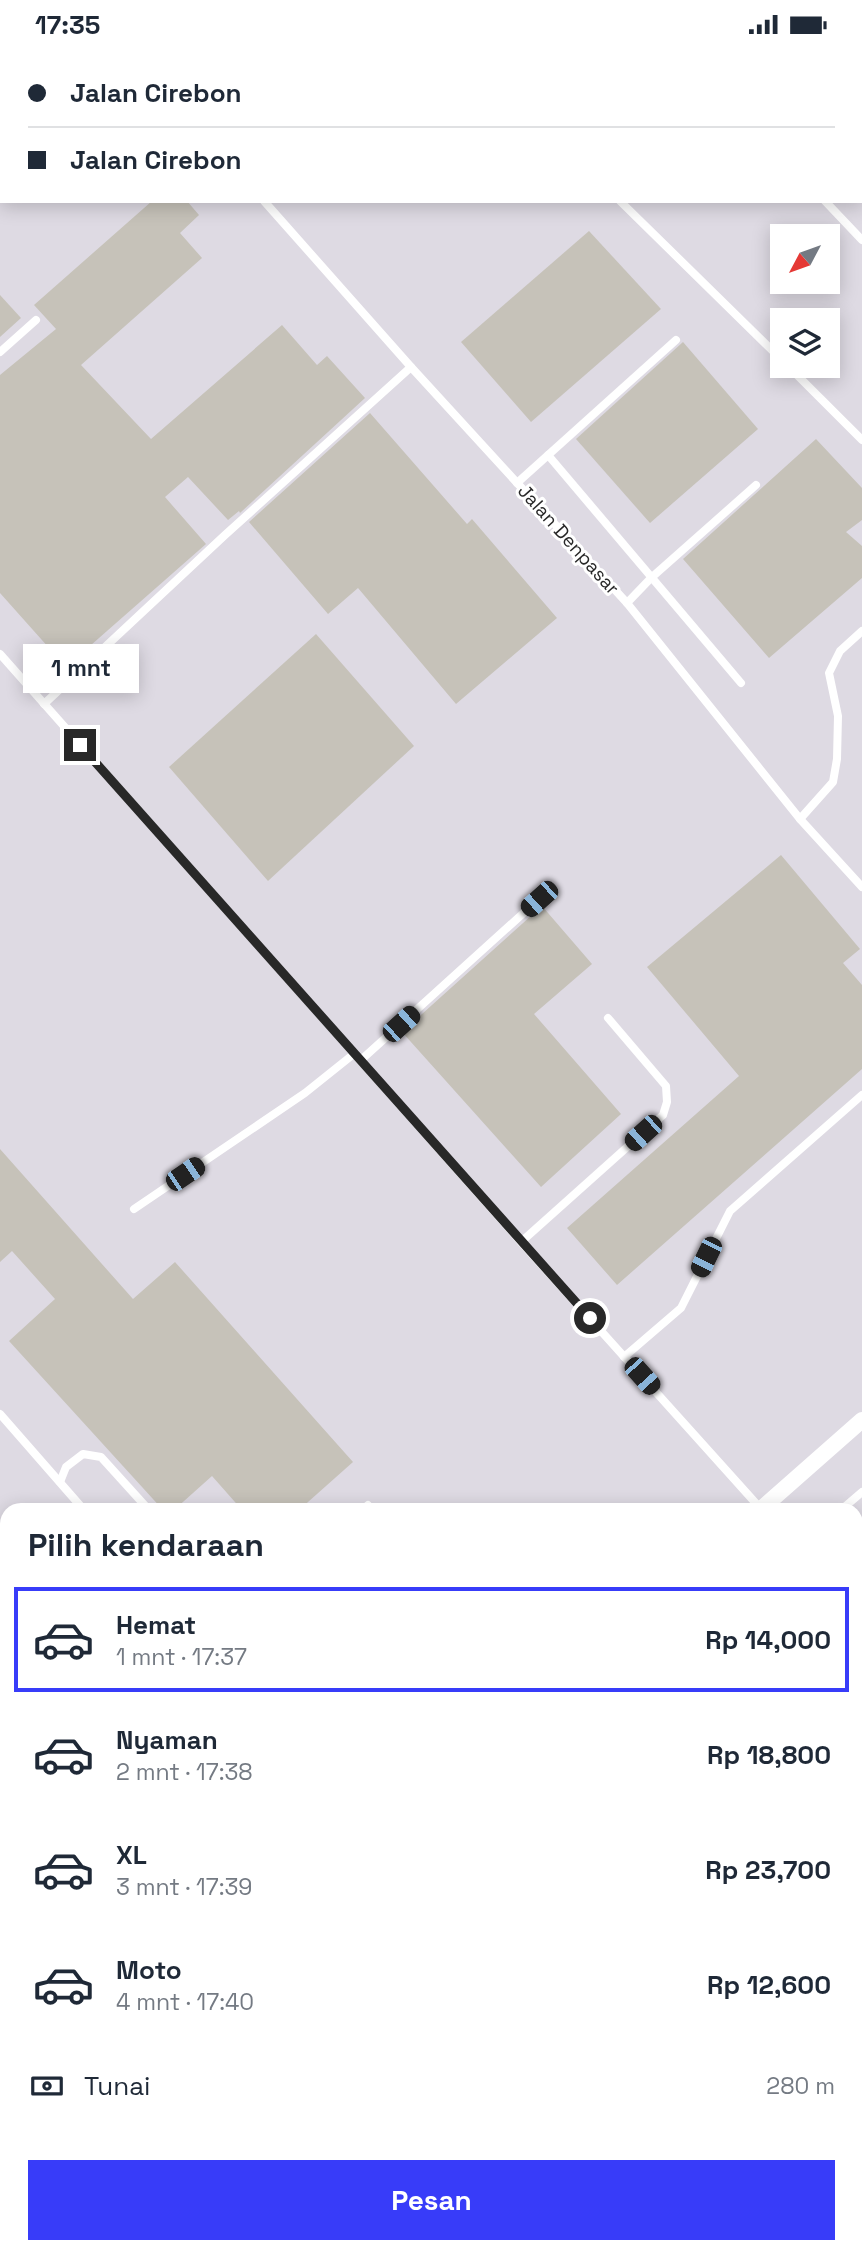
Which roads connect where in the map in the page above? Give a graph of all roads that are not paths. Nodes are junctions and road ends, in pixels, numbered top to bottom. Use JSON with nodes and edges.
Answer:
{"nodes":[{"id":1,"x":266,"y":203,"type":"edge"},
{"id":2,"x":622,"y":203,"type":"edge"},
{"id":3,"x":827,"y":203,"type":"edge"},
{"id":4,"x":862,"y":240,"type":"edge"},
{"id":5,"x":36,"y":320,"type":"dead end"},
{"id":6,"x":676,"y":340,"type":"dead end"},
{"id":7,"x":770,"y":348,"type":"edge"},
{"id":8,"x":0,"y":352,"type":"edge"},
{"id":9,"x":411,"y":367,"type":"junction"},
{"id":10,"x":800,"y":378,"type":"edge"},
{"id":11,"x":862,"y":440,"type":"edge"},
{"id":12,"x":548,"y":454,"type":"junction"},
{"id":13,"x":517,"y":483,"type":"junction"},
{"id":14,"x":756,"y":485,"type":"dead end"},
{"id":15,"x":651,"y":578,"type":"junction"},
{"id":16,"x":627,"y":603,"type":"junction"},
{"id":17,"x":862,"y":631,"type":"edge"},
{"id":18,"x":0,"y":654,"type":"edge"},
{"id":19,"x":741,"y":683,"type":"dead end"},
{"id":20,"x":44,"y":704,"type":"junction"},
{"id":21,"x":800,"y":819,"type":"junction"},
{"id":22,"x":862,"y":887,"type":"edge"},
{"id":23,"x":539,"y":899,"type":"dead end"},
{"id":24,"x":608,"y":1018,"type":"dead end"},
{"id":25,"x":358,"y":1056,"type":"junction"},
{"id":26,"x":862,"y":1095,"type":"edge"},
{"id":27,"x":134,"y":1209,"type":"dead end"},
{"id":28,"x":521,"y":1242,"type":"junction"},
{"id":29,"x":624,"y":1357,"type":"junction"},
{"id":30,"x":0,"y":1414,"type":"edge"},
{"id":31,"x":862,"y":1420,"type":"edge"},
{"id":32,"x":60,"y":1482,"type":"junction"},
{"id":33,"x":78,"y":1503,"type":"edge"},
{"id":34,"x":143,"y":1503,"type":"edge"},
{"id":35,"x":755,"y":1503,"type":"edge"},
{"id":36,"x":769,"y":1503,"type":"edge"}],
"edges":[{"from":1,"to":9,"type":"lane","name":"Jalan Denpasar"},
{"from":2,"to":7,"type":"lane"},
{"from":3,"to":4,"type":"lane"},
{"from":5,"to":8,"type":"lane"},
{"from":6,"to":12,"type":"lane"},
{"from":9,"to":13,"type":"lane","name":"Jalan Denpasar"},
{"from":9,"to":20,"type":"lane"},
{"from":10,"to":11,"type":"lane"},
{"from":12,"to":13,"type":"lane"},
{"from":12,"to":15,"type":"lane"},
{"from":13,"to":16,"type":"lane","name":"Jalan Denpasar"},
{"from":14,"to":15,"type":"lane"},
{"from":15,"to":16,"type":"lane"},
{"from":15,"to":19,"type":"lane"},
{"from":16,"to":21,"type":"lane","name":"Jalan Denpasar"},
{"from":17,"to":21,"type":"lane"},
{"from":18,"to":20,"type":"lane"},
{"from":20,"to":25,"type":"lane"},
{"from":21,"to":22,"type":"lane","name":"Jalan Denpasar"},
{"from":23,"to":25,"type":"lane"},
{"from":24,"to":28,"type":"lane"},
{"from":25,"to":27,"type":"lane"},
{"from":25,"to":28,"type":"lane"},
{"from":26,"to":29,"type":"lane"},
{"from":28,"to":29,"type":"lane"},
{"from":29,"to":35,"type":"lane"},
{"from":30,"to":32,"type":"lane"},
{"from":31,"to":36,"type":"street"},
{"from":32,"to":33,"type":"lane"},
{"from":32,"to":34,"type":"lane"}]}
